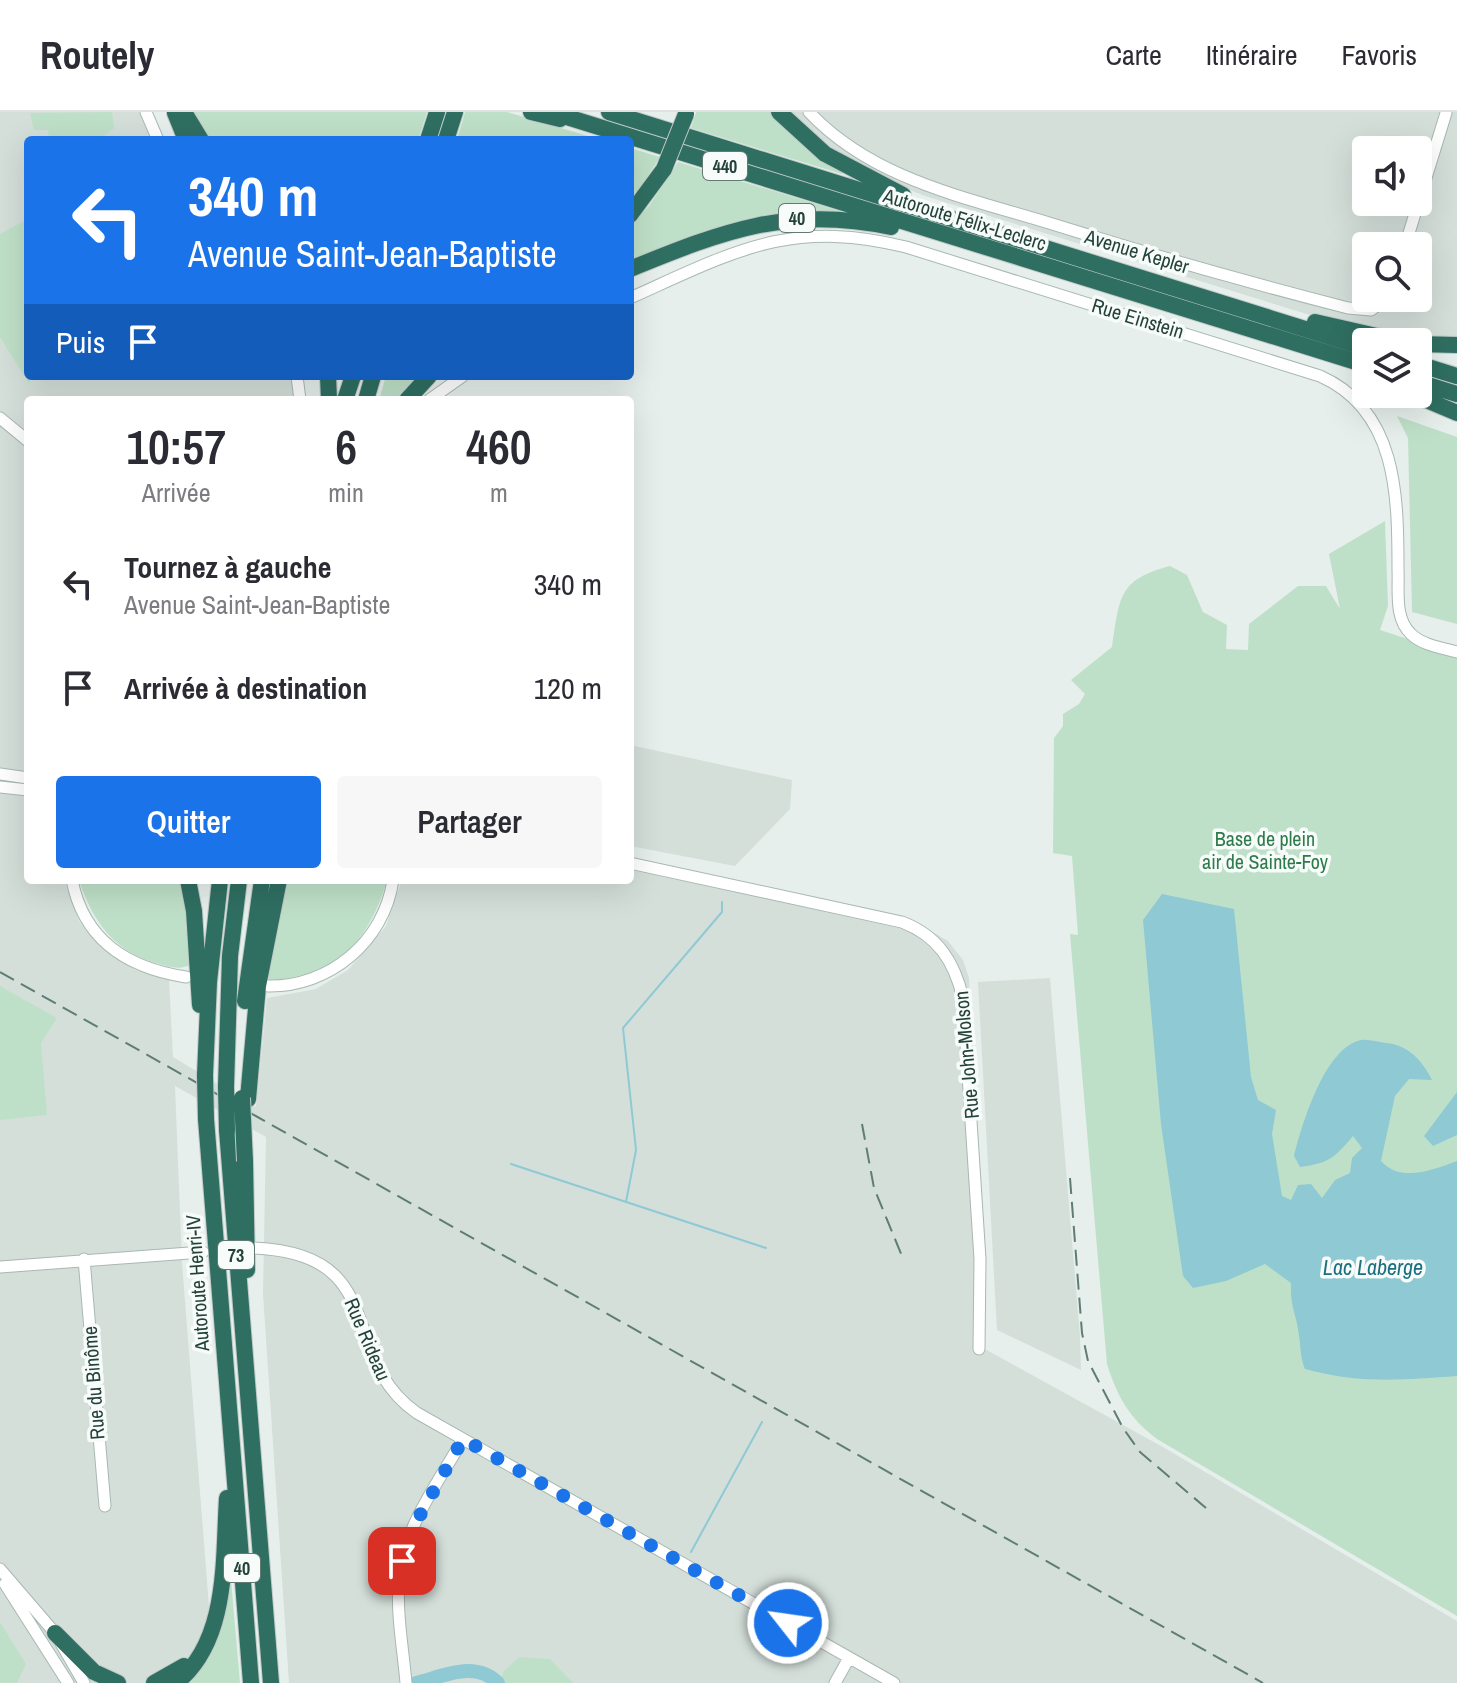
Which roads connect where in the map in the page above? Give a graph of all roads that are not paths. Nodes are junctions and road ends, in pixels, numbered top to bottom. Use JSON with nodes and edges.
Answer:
{"nodes":[{"id":1,"x":146,"y":112,"type":"edge"},
{"id":2,"x":175,"y":112,"type":"edge"},
{"id":3,"x":184,"y":112,"type":"edge"},
{"id":4,"x":437,"y":112,"type":"edge"},
{"id":5,"x":455,"y":112,"type":"edge"},
{"id":6,"x":531,"y":112,"type":"edge"},
{"id":7,"x":551,"y":112,"type":"edge"},
{"id":8,"x":609,"y":112,"type":"edge"},
{"id":9,"x":779,"y":112,"type":"edge"},
{"id":10,"x":809,"y":112,"type":"edge"},
{"id":11,"x":686,"y":113,"type":"edge"},
{"id":12,"x":1449,"y":114,"type":"edge"},
{"id":13,"x":593,"y":126,"type":"junction"},
{"id":14,"x":156,"y":136,"type":"edge"},
{"id":15,"x":184,"y":136,"type":"edge"},
{"id":16,"x":199,"y":136,"type":"edge"},
{"id":17,"x":429,"y":136,"type":"edge"},
{"id":18,"x":447,"y":136,"type":"edge"},
{"id":19,"x":626,"y":136,"type":"edge"},
{"id":20,"x":634,"y":139,"type":"edge"},
{"id":21,"x":634,"y":210,"type":"edge"},
{"id":22,"x":957,"y":220,"type":"junction"},
{"id":23,"x":1410,"y":232,"type":"edge"},
{"id":24,"x":971,"y":242,"type":"junction"},
{"id":25,"x":634,"y":267,"type":"edge"},
{"id":26,"x":634,"y":296,"type":"edge"},
{"id":27,"x":1352,"y":308,"type":"edge"},
{"id":28,"x":1249,"y":312,"type":"junction"},
{"id":29,"x":1352,"y":330,"type":"edge"},
{"id":30,"x":1352,"y":344,"type":"edge"},
{"id":31,"x":1432,"y":344,"type":"edge"},
{"id":32,"x":1301,"y":345,"type":"junction"},
{"id":33,"x":1457,"y":345,"type":"edge"},
{"id":34,"x":1352,"y":361,"type":"edge"},
{"id":35,"x":1432,"y":368,"type":"edge"},
{"id":36,"x":1352,"y":369,"type":"edge"},
{"id":37,"x":1457,"y":376,"type":"edge"},
{"id":38,"x":425,"y":380,"type":"edge"},
{"id":39,"x":457,"y":380,"type":"edge"},
{"id":40,"x":1432,"y":386,"type":"edge"},
{"id":41,"x":1457,"y":394,"type":"edge"},
{"id":42,"x":411,"y":396,"type":"edge"},
{"id":43,"x":435,"y":396,"type":"edge"},
{"id":44,"x":1432,"y":402,"type":"edge"},
{"id":45,"x":1457,"y":413,"type":"edge"},
{"id":46,"x":0,"y":418,"type":"edge"},
{"id":47,"x":24,"y":438,"type":"edge"},
{"id":48,"x":1457,"y":652,"type":"edge"},
{"id":49,"x":0,"y":774,"type":"edge"},
{"id":50,"x":24,"y":777,"type":"edge"},
{"id":51,"x":0,"y":787,"type":"edge"},
{"id":52,"x":24,"y":790,"type":"edge"},
{"id":53,"x":634,"y":864,"type":"edge"},
{"id":54,"x":73,"y":884,"type":"edge"},
{"id":55,"x":189,"y":884,"type":"edge"},
{"id":56,"x":220,"y":884,"type":"edge"},
{"id":57,"x":239,"y":884,"type":"edge"},
{"id":58,"x":261,"y":884,"type":"edge"},
{"id":59,"x":278,"y":884,"type":"edge"},
{"id":60,"x":392,"y":884,"type":"edge"},
{"id":61,"x":186,"y":977,"type":"dead end"},
{"id":62,"x":268,"y":986,"type":"dead end"},
{"id":63,"x":205,"y":1046,"type":"junction"},
{"id":64,"x":245,"y":1099,"type":"junction"},
{"id":65,"x":254,"y":1248,"type":"dead end"},
{"id":66,"x":203,"y":1252,"type":"dead end"},
{"id":67,"x":84,"y":1259,"type":"junction"},
{"id":68,"x":0,"y":1267,"type":"edge"},
{"id":69,"x":979,"y":1349,"type":"dead end"},
{"id":70,"x":247,"y":1380,"type":"junction"},
{"id":71,"x":463,"y":1439,"type":"junction"},
{"id":72,"x":230,"y":1452,"type":"junction"},
{"id":73,"x":105,"y":1506,"type":"dead end"},
{"id":74,"x":0,"y":1569,"type":"edge"},
{"id":75,"x":0,"y":1577,"type":"edge"},
{"id":76,"x":214,"y":1622,"type":"junction"},
{"id":77,"x":55,"y":1633,"type":"junction"},
{"id":78,"x":849,"y":1658,"type":"junction"},
{"id":79,"x":68,"y":1683,"type":"edge"},
{"id":80,"x":84,"y":1683,"type":"edge"},
{"id":81,"x":118,"y":1683,"type":"edge"},
{"id":82,"x":154,"y":1683,"type":"edge"},
{"id":83,"x":176,"y":1683,"type":"edge"},
{"id":84,"x":251,"y":1683,"type":"edge"},
{"id":85,"x":271,"y":1683,"type":"edge"},
{"id":86,"x":406,"y":1683,"type":"edge"},
{"id":87,"x":835,"y":1683,"type":"edge"},
{"id":88,"x":894,"y":1683,"type":"edge"}],
"edges":[{"from":1,"to":14,"type":"street"},
{"from":2,"to":15,"type":"highway"},
{"from":3,"to":16,"type":"highway"},
{"from":4,"to":17,"type":"highway"},
{"from":5,"to":18,"type":"highway"},
{"from":6,"to":13,"type":"highway"},
{"from":7,"to":13,"type":"highway","name":"Autoroute Félix-Leclerc","number":"440"},
{"from":8,"to":22,"type":"highway","name":"Autoroute Félix-Leclerc","number":"40"},
{"from":9,"to":22,"type":"highway"},
{"from":10,"to":27,"type":"street","name":"Avenue Kepler"},
{"from":11,"to":21,"type":"highway","bridge":true},
{"from":12,"to":23,"type":"street"},
{"from":13,"to":19,"type":"highway","name":"Autoroute Félix-Leclerc","number":"440"},
{"from":20,"to":24,"type":"highway","name":"Autoroute Félix-Leclerc","number":"440"},
{"from":22,"to":28,"type":"highway","name":"Autoroute Félix-Leclerc","number":"40"},
{"from":24,"to":25,"type":"highway","number":"40"},
{"from":24,"to":32,"type":"highway","name":"Autoroute Félix-Leclerc","number":"40"},
{"from":26,"to":48,"type":"street","name":"Rue Einstein"},
{"from":28,"to":29,"type":"highway"},
{"from":28,"to":30,"type":"highway","name":"Autoroute Félix-Leclerc","number":"40"},
{"from":31,"to":33,"type":"highway"},
{"from":32,"to":34,"type":"highway","name":"Autoroute Félix-Leclerc","number":"40"},
{"from":32,"to":36,"type":"highway"},
{"from":35,"to":37,"type":"highway"},
{"from":38,"to":42,"type":"highway"},
{"from":39,"to":43,"type":"street"},
{"from":40,"to":41,"type":"highway"},
{"from":44,"to":45,"type":"highway"},
{"from":46,"to":47,"type":"street"},
{"from":49,"to":50,"type":"street"},
{"from":51,"to":52,"type":"street"},
{"from":53,"to":69,"type":"street","name":"Rue John-Molson"},
{"from":54,"to":61,"type":"street"},
{"from":55,"to":63,"type":"highway"},
{"from":56,"to":63,"type":"highway","name":"Autoroute Henri-IV","number":"40"},
{"from":57,"to":70,"type":"highway","name":"Autoroute Henri-IV","number":"73","bridge":true},
{"from":58,"to":64,"type":"highway","number":"40"},
{"from":59,"to":64,"type":"highway"},
{"from":60,"to":62,"type":"street"},
{"from":63,"to":72,"type":"highway","name":"Autoroute Henri-IV","number":"40","bridge":true},
{"from":64,"to":70,"type":"highway","number":"40","bridge":true},
{"from":65,"to":71,"type":"street","name":"Rue Rideau"},
{"from":66,"to":67,"type":"street"},
{"from":67,"to":68,"type":"street"},
{"from":67,"to":73,"type":"street","name":"Rue du Binôme"},
{"from":70,"to":85,"type":"highway","name":"Autoroute Henri-IV","number":"40"},
{"from":71,"to":78,"type":"street","name":"Rue Rideau"},
{"from":71,"to":86,"type":"street"},
{"from":72,"to":76,"type":"highway"},
{"from":72,"to":84,"type":"highway","name":"Autoroute Henri-IV","number":"40"},
{"from":74,"to":77,"type":"street"},
{"from":75,"to":79,"type":"street"},
{"from":76,"to":82,"type":"highway"},
{"from":76,"to":83,"type":"highway"},
{"from":77,"to":80,"type":"street"},
{"from":77,"to":81,"type":"highway"},
{"from":78,"to":87,"type":"street"},
{"from":78,"to":88,"type":"street","name":"Rue Rideau"}]}
